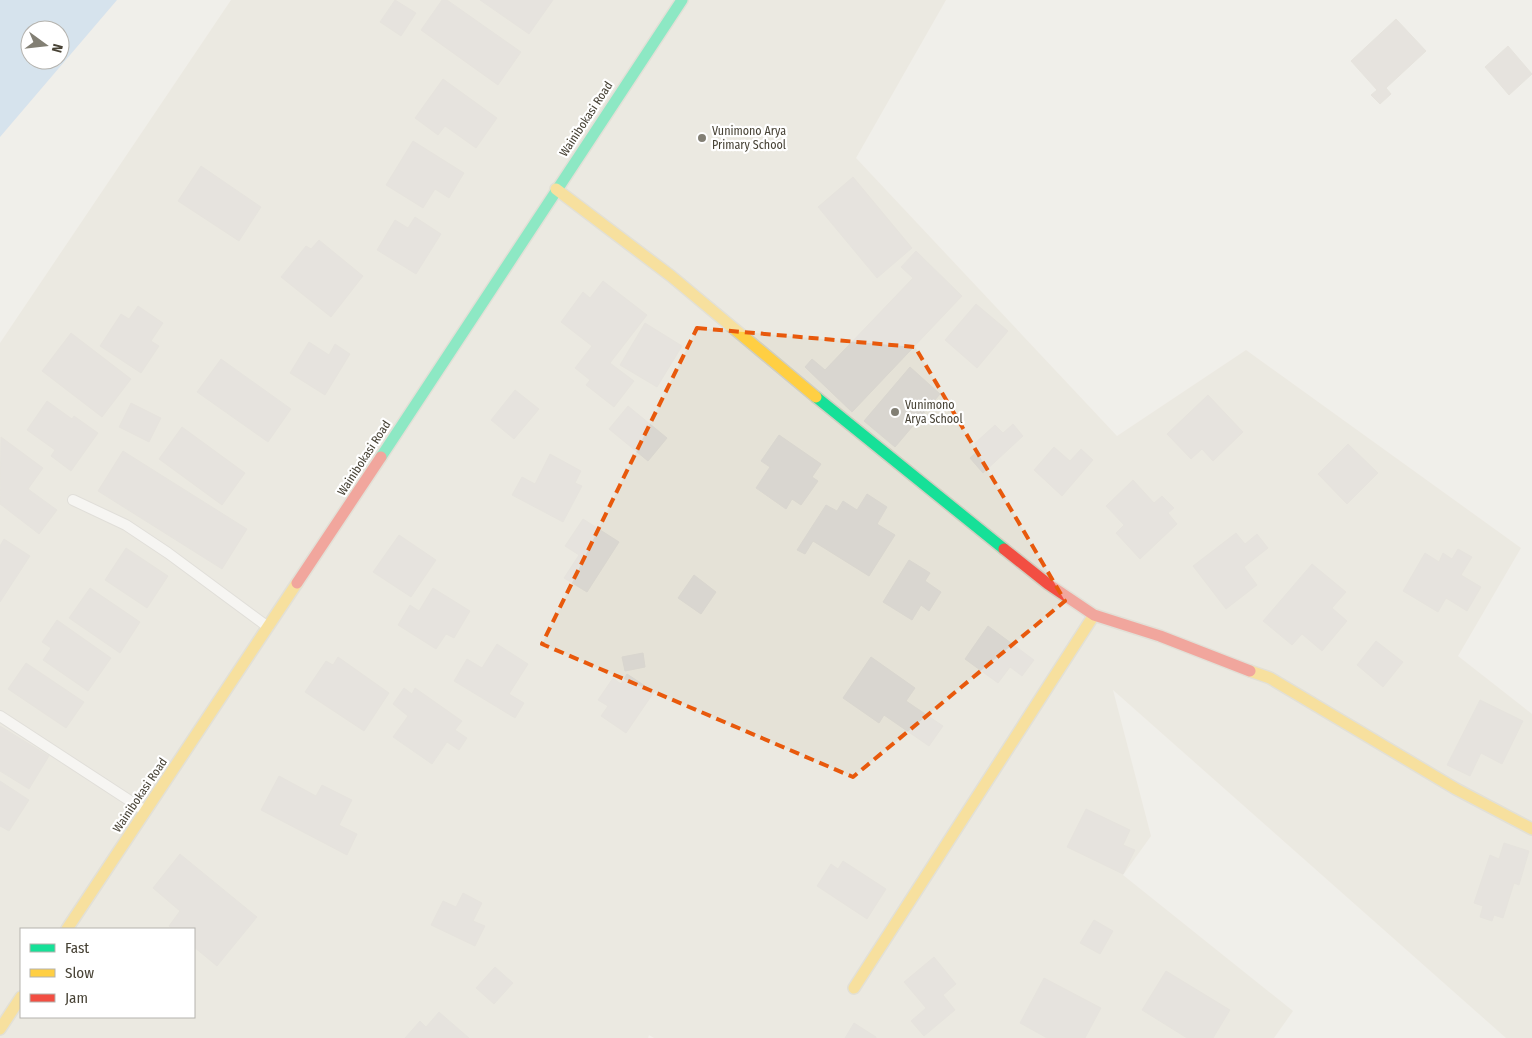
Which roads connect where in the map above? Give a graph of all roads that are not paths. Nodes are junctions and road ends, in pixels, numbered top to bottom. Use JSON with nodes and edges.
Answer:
{"nodes":[{"id":1,"x":682,"y":0,"type":"edge"},
{"id":2,"x":556,"y":189,"type":"junction"},
{"id":3,"x":73,"y":500,"type":"dead end"},
{"id":4,"x":1094,"y":616,"type":"junction"},
{"id":5,"x":268,"y":628,"type":"junction"},
{"id":6,"x":0,"y":716,"type":"edge"},
{"id":7,"x":146,"y":812,"type":"junction"},
{"id":8,"x":1532,"y":829,"type":"edge"},
{"id":9,"x":68,"y":928,"type":"edge"},
{"id":10,"x":854,"y":988,"type":"dead end"},
{"id":11,"x":20,"y":999,"type":"edge"},
{"id":12,"x":0,"y":1029,"type":"edge"}],
"edges":[{"from":1,"to":2,"type":"street","name":"Wainibokasi Road"},
{"from":2,"to":4,"type":"street"},
{"from":2,"to":5,"type":"street","name":"Wainibokasi Road"},
{"from":3,"to":5,"type":"lane"},
{"from":4,"to":8,"type":"street"},
{"from":4,"to":10,"type":"street"},
{"from":5,"to":7,"type":"street","name":"Wainibokasi Road"},
{"from":6,"to":7,"type":"lane"},
{"from":7,"to":9,"type":"street","name":"Wainibokasi Road"},
{"from":11,"to":12,"type":"street"}]}
